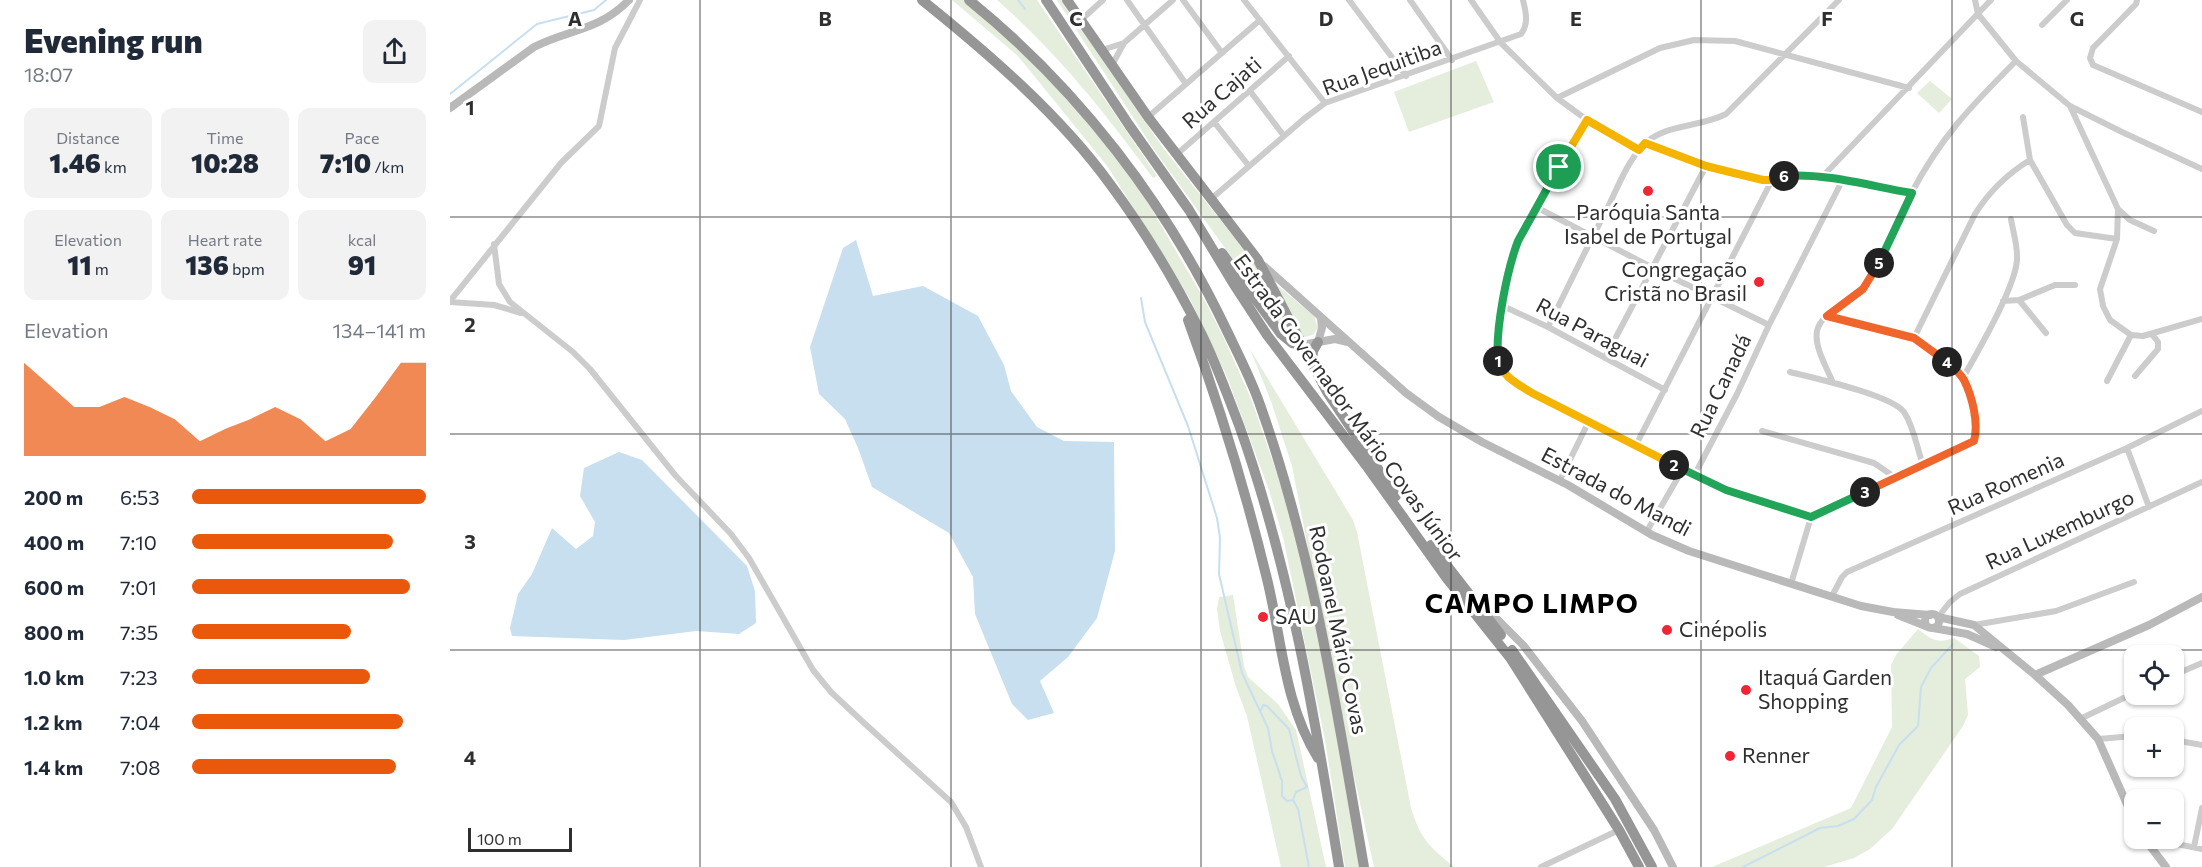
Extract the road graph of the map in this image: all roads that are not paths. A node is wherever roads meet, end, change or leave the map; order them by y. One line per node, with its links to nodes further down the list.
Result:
1 (629, 0): 42 (main road)
2 (640, 0): 68 (street)
3 (922, 0): 71 (highway, Rodoanel Mário Covas)
4 (969, 0): 142 (highway, Rodoanel Mário Covas)
5 (1046, 0): 63 (highway, Estrada Governador Mário Covas Júnior)
6 (1067, 0): 22 (highway, Estrada Governador Mário Covas Júnior)
7 (1103, 0): 22 (street)
8 (1127, 0): 24 (street)
9 (1173, 0): 24 (street)
10 (1183, 0): 29 (street)
11 (1244, 0): 23 (street)
12 (1349, 0): 35 (street)
13 (1410, 0): 32 (street)
14 (1471, 0): 27 (street)
15 (1523, 0): 27 (street, Rua Jequitiba)
16 (1839, 0): 30 (street)
17 (1975, 0): 21 (street)
18 (1991, 0): 21 (street)
19 (2067, 0): 25 (street)
20 (2137, 0): 43 (street)
21 (1978, 14): 33 (street); 37 (street)
22 (1081, 20): 28 (highway, Estrada Governador Mário Covas Júnior)
23 (1260, 20): 29 (street); 31 (street)
24 (1144, 25): 26 (street); 36 (street)
25 (2042, 25)
26 (1124, 43): 28 (street); 34 (street)
27 (1501, 43): 32 (street, Rua Jequitiba); 39 (street)
28 (1102, 50): 34 (highway, Estrada Governador Mário Covas Júnior)
29 (1221, 53): 36 (street)
30 (1787, 54): 37 (street); 39 (street); 49 (street)
31 (1289, 56): 38 (street, Rua Cajati); 40 (street)
32 (1452, 60): 35 (street, Rua Jequitiba)
33 (2016, 61): 41 (street); 59 (street)
34 (1112, 65): 44 (highway, Estrada Governador Mário Covas Júnior)
35 (1406, 76): 40 (street, Rua Jequitiba)
36 (1186, 84): 44 (street)
37 (1908, 88): 56 (street)
38 (1250, 91): 47 (street, Rua Cajati); 48 (street)
39 (1557, 98): 46 (street)
40 (1325, 103): 48 (street, Rua Jequitiba)
41 (2070, 106): 55 (street); 62 (street)
42 (450, 108)
43 (2202, 112)
44 (1148, 117): 51 (highway, Estrada Governador Mário Covas Júnior)
45 (2024, 117): 52 (street)
46 (1587, 120): 50 (street); 61 (street)
47 (1214, 122): 51 (street, Rua Cajati); 53 (street)
48 (1284, 136): 53 (street, Rua Jequitiba)
49 (1645, 143): 50 (street); 54 (street)
50 (1639, 150): 66 (street)
51 (1176, 155): 60 (highway, Estrada Governador Mário Covas Júnior)
52 (2030, 160): 67 (street); 87 (street)
53 (1249, 166): 60 (street, Rua Jequitiba)
54 (1706, 166): 57 (street); 70 (street)
55 (2202, 169)
56 (1824, 176): 57 (street); 58 (street)
57 (1772, 180): 73 (street)
58 (1842, 181): 59 (street); 82 (street, Rua Canadá)
59 (1912, 193): 79 (street)
60 (1211, 199): 69 (highway, Estrada Governador Mário Covas Júnior)
61 (1538, 208): 66 (street); 77 (street)
62 (2118, 209): 65 (street); 67 (street)
63 (1189, 210): 90 (highway); 135 (highway, Estrada Governador Mário Covas Júnior)
64 (2011, 219): 75 (street)
65 (2154, 231)
66 (1592, 237): 70 (street); 83 (street)
67 (2117, 239): 86 (street)
68 (494, 244): 76 (street); 78 (street)
69 (1258, 260): 80 (main road, Estrada do Mandi); 90 (highway, Estrada Governador Mário Covas Júnior)
70 (1653, 268): 73 (street); 91 (street)
71 (1173, 281): 132 (highway); 132 (highway, Rodoanel Mário Covas)
72 (2075, 285): 74 (street)
73 (1712, 298): 82 (street); 98 (street)
74 (2019, 300): 75 (street); 84 (street)
75 (2003, 301): 95 (street)
76 (450, 302): 78 (street)
77 (1503, 306): 83 (street, Rua Paraguai); 100 (street)
78 (524, 314): 140 (street)
79 (1827, 316): 87 (street); 97 (street)
80 (1321, 318): 88 (main road); 89 (main road, Estrada do Mandi)
81 (2202, 319): 85 (street)
82 (1769, 325): 106 (street, Rua Canadá)
83 (1548, 327): 91 (street, Rua Paraguai)
84 (2046, 333)
85 (2152, 334): 86 (street); 94 (street)
86 (2131, 335): 96 (street)
87 (1914, 338): 95 (street)
88 (1318, 342): 89 (main road); 90 (main road); 92 (highway)
89 (1352, 344): 108 (main road, Estrada do Mandi)
90 (1302, 345): 92 (highway, Estrada Governador Mário Covas Júnior)
91 (1605, 358): 98 (street, Rua Paraguai)
92 (1312, 365): 113 (highway, Estrada Governador Mário Covas Júnior)
93 (1791, 372): 97 (street)
94 (2135, 376)
95 (1963, 378): 104 (street)
96 (2107, 381)
97 (1833, 383): 104 (street)
98 (1665, 390): 102 (street)
99 (2202, 411): 103 (street, Rua Romenia)
100 (1589, 421): 102 (street); 108 (street)
101 (1762, 431): 107 (street)
102 (1636, 445): 105 (street)
103 (2127, 448): 110 (street); 116 (street, Rua Romenia)
104 (1923, 465): 107 (street)
105 (1686, 471): 106 (street); 112 (street)
106 (1694, 476): 111 (street)
107 (1896, 478): 111 (street)
108 (1560, 480): 112 (main road, Estrada do Mandi)
109 (2202, 482): 110 (street, Rua Luxemburgo)
110 (2149, 507): 119 (street, Rua Luxemburgo)
111 (1811, 517): 115 (street)
112 (1647, 531): 115 (main road, Estrada do Mandi)
113 (1453, 574): 145 (highway, Estrada Governador Mário Covas Júnior); 146 (main road)
114 (2134, 582): 120 (street)
115 (1791, 584): 116 (main road, Estrada do Mandi)
116 (1832, 596): 118 (main road, Estrada do Mandi)
117 (2202, 597): 125 (main road)
118 (1893, 612): 119 (main road, Estrada do Mandi); 121 (main road, Estrada do Mandi)
119 (1934, 616): 120 (main road, Estrada do Mandi); 121 (main road)
120 (1974, 626): 122 (main road, Estrada do Mandi)
121 (1931, 627): 122 (main road, Estrada do Mandi)
122 (2012, 656): 125 (main road, Estrada do Mandi)
123 (2202, 663): 124 (street)
124 (2184, 671)
125 (2035, 675): 127 (main road, Estrada do Mandi)
126 (2124, 698): 127 (street)
127 (2080, 719): 129 (main road, Estrada do Mandi)
128 (2124, 737): 129 (street)
129 (2098, 739): 133 (main road, Estrada do Mandi)
130 (2184, 742): 131 (street)
131 (2202, 745)
132 (1323, 766): 141 (highway, Rodoanel Mário Covas)
133 (2124, 798)
134 (2202, 808): 137 (street)
135 (1619, 830): 143 (street); 144 (highway, Estrada Governador Mário Covas Júnior)
136 (2184, 845): 137 (street)
137 (2194, 847): 139 (street)
138 (2154, 849): 147 (main road)
139 (2202, 849)
140 (981, 867)
141 (1339, 867)
142 (1364, 867)
143 (1541, 867)
144 (1639, 867)
145 (1652, 867)
146 (1673, 867)
147 (2166, 867)

